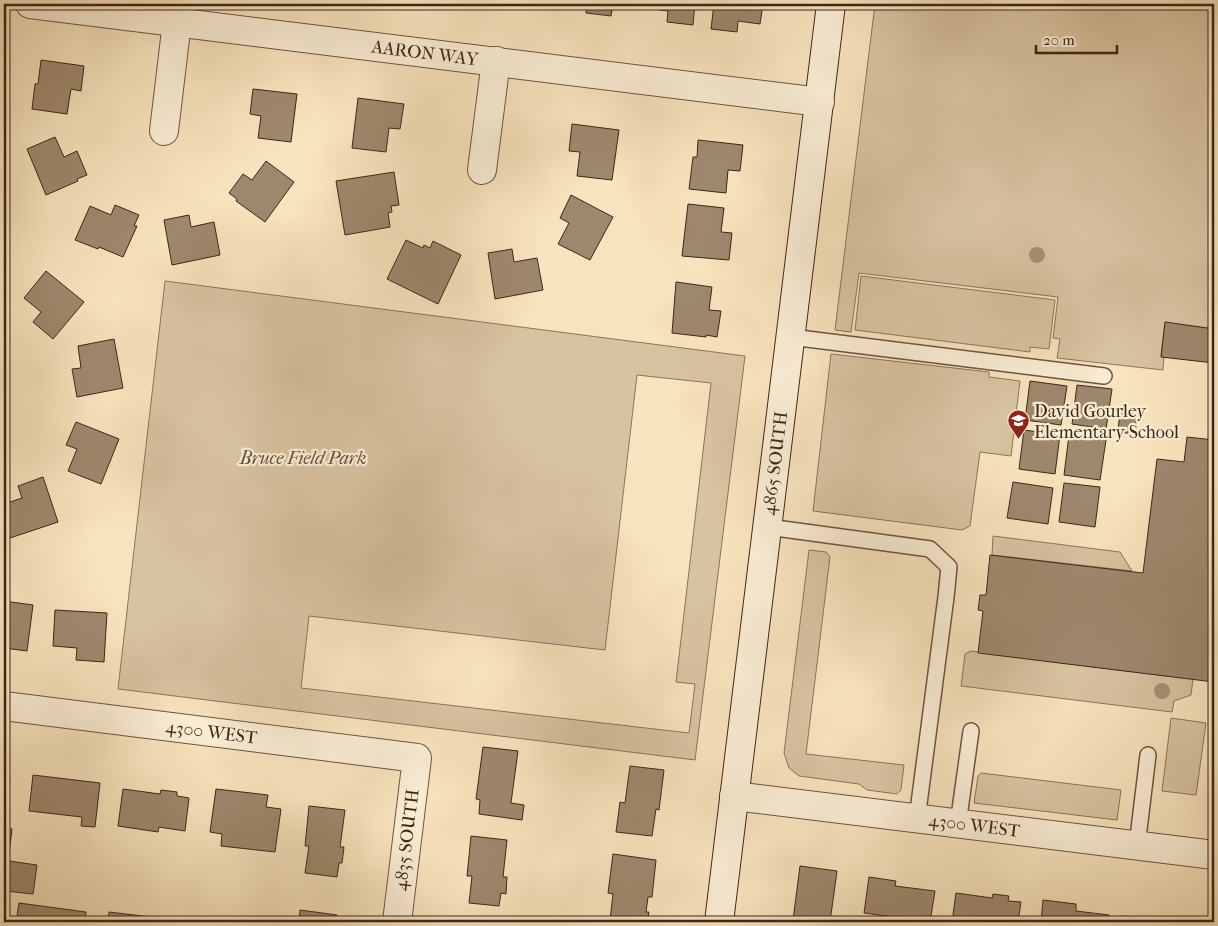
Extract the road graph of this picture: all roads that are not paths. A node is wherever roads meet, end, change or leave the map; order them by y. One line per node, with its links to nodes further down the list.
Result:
1 (30, 4): 3 (street, AARON WAY)
2 (832, 4): 5 (street, 4865 SOUTH)
3 (176, 22): 4 (street, AARON WAY); 6 (street)
4 (496, 61): 5 (street, AARON WAY); 7 (street)
5 (820, 102): 8 (street, 4865 SOUTH)
6 (164, 131)
7 (482, 170)
8 (791, 337): 9 (lane); 10 (street, 4865 SOUTH)
9 (1104, 376)
10 (768, 527): 15 (street, 4865 SOUTH); 16 (lane)
11 (4, 706): 14 (street, 4300 WEST)
12 (971, 731): 17 (lane)
13 (1148, 755): 18 (lane)
14 (417, 758): 20 (street, 4835 SOUTH)
15 (734, 796): 16 (street, 4300 WEST); 21 (street, 4865 SOUTH)
16 (917, 819): 17 (street, 4300 WEST)
17 (958, 824): 18 (street, 4300 WEST)
18 (1137, 846): 19 (street, 4300 WEST)
19 (1214, 855)
20 (397, 922)
21 (719, 922)

